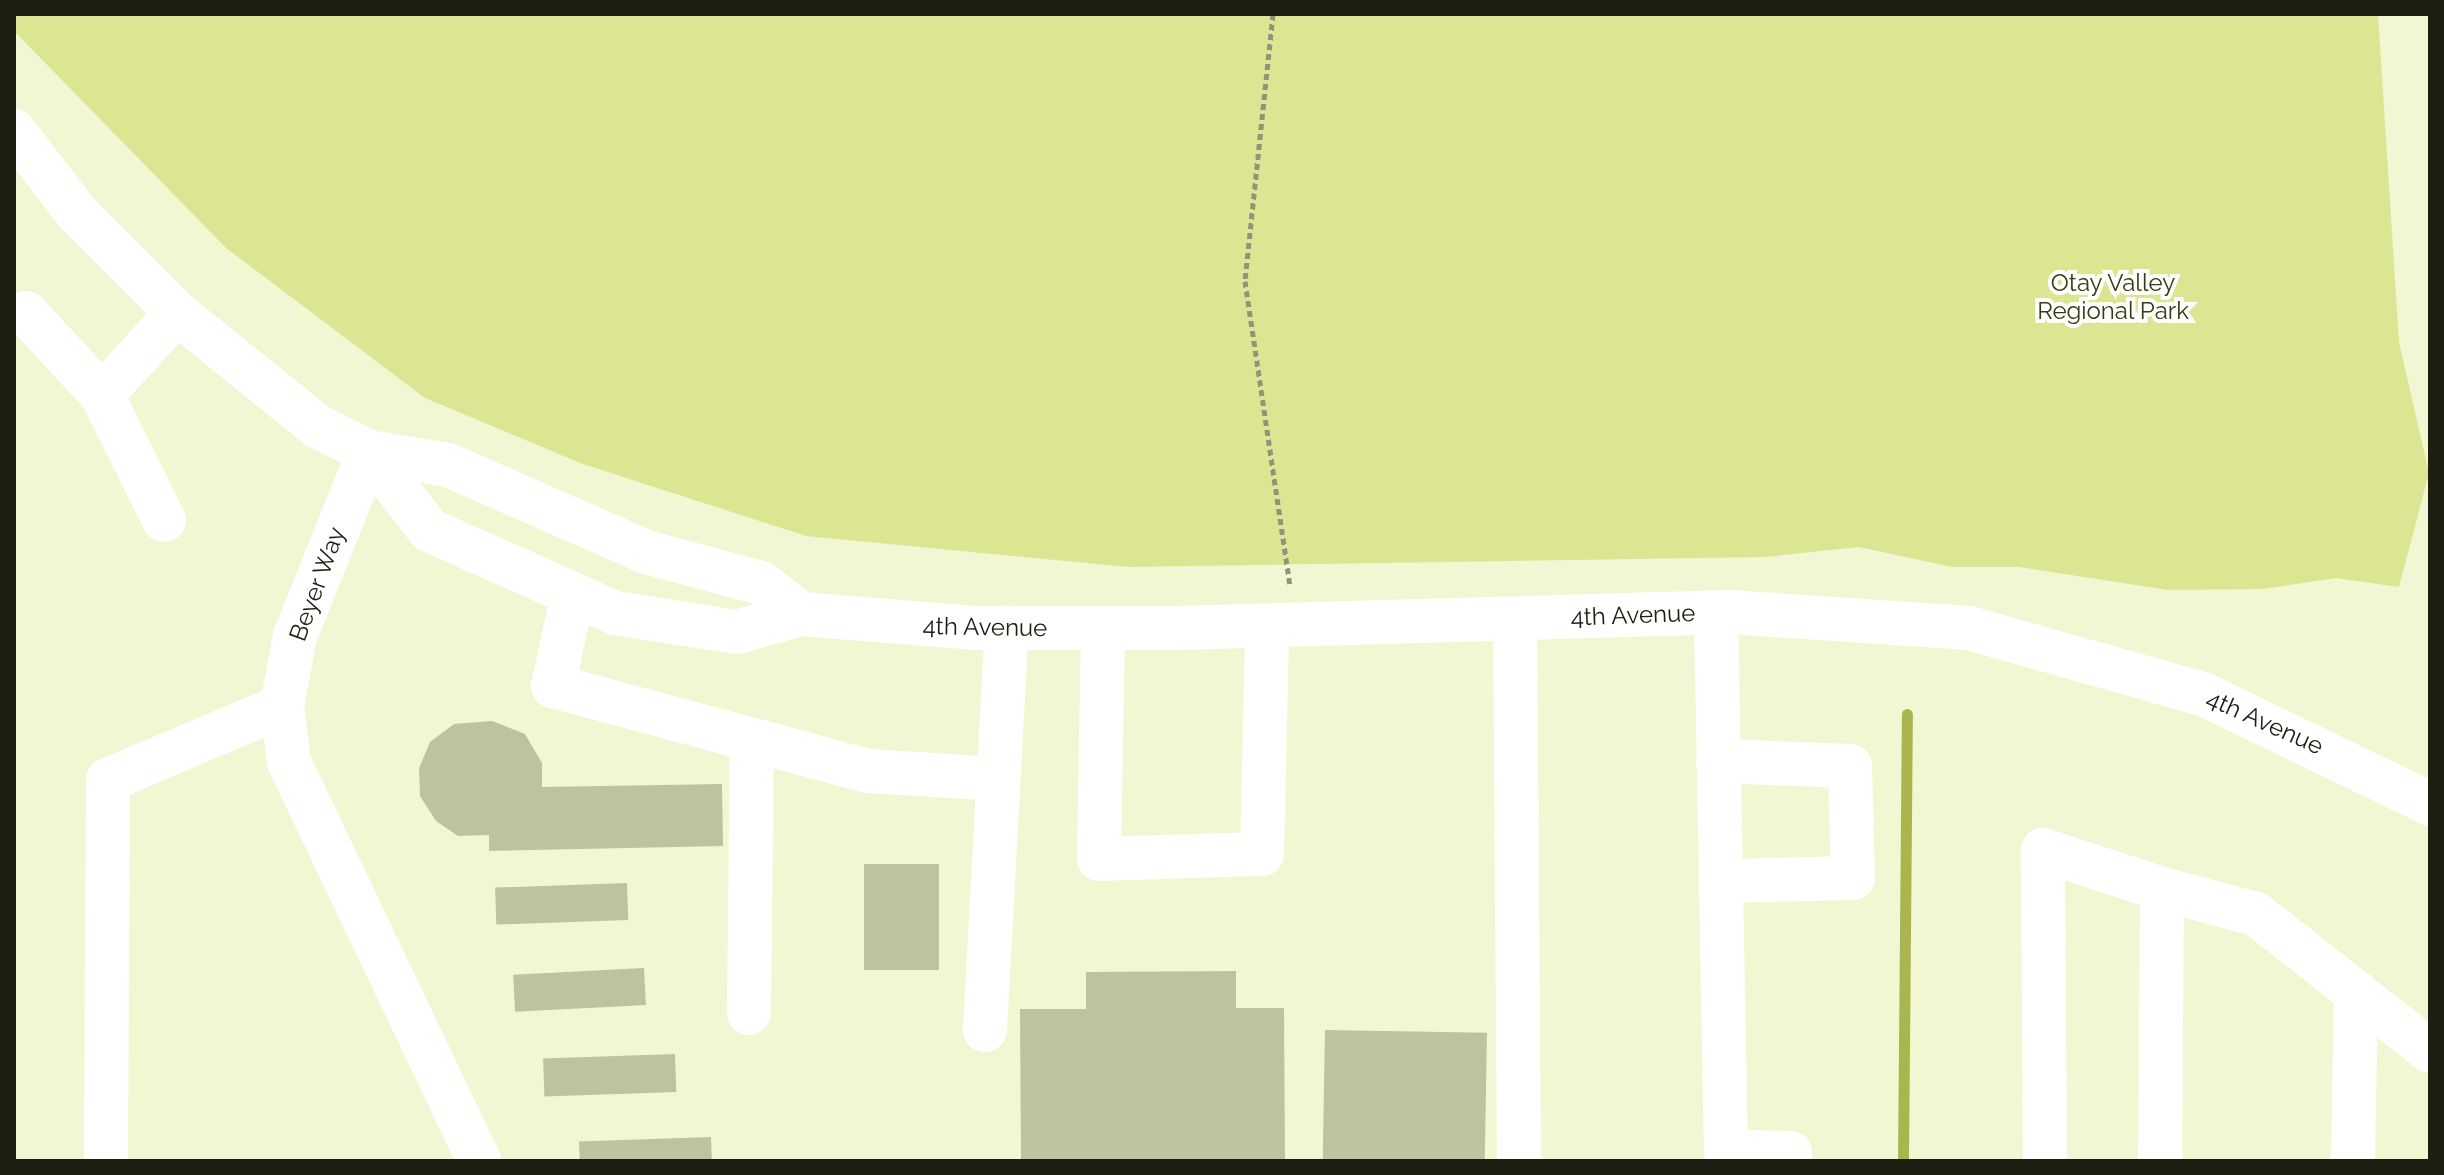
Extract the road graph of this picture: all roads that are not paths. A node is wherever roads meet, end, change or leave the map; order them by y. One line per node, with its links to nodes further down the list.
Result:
1 (14, 131): 3 (main road)
2 (26, 313): 4 (main road)
3 (177, 313): 4 (main road); 5 (main road)
4 (102, 395): 6 (main road)
5 (369, 452): 7 (main road, 4th Avenue); 9 (main road); 14 (main road, Beyer Way)
6 (164, 520)
7 (573, 594): 9 (main road, 4th Avenue); 15 (main road)
8 (1716, 613): 10 (main road, 4th Avenue); 16 (main road); 18 (main road, 4th Avenue)
9 (801, 614): 12 (main road, 4th Avenue)
10 (1515, 619): 11 (main road, 4th Avenue); 27 (main road)
11 (1282, 624): 13 (main road, 4th Avenue); 13 (main road)
12 (1007, 628): 13 (main road, 4th Avenue); 17 (main road)
13 (1103, 628)
14 (282, 706): 25 (main road); 26 (main road, Beyer Way)
15 (752, 740): 17 (main road); 22 (main road)
16 (1718, 761): 19 (main road); 19 (main road)
17 (998, 779): 23 (main road)
18 (2430, 804)
19 (1721, 881): 28 (main road)
20 (2162, 889): 21 (main road); 29 (main road); 30 (main road)
21 (2356, 992): 24 (main road); 31 (main road)
22 (749, 1013)
23 (985, 1030)
24 (2430, 1051)
25 (106, 1161)
26 (479, 1161)
27 (1519, 1161)
28 (1790, 1161)
29 (2045, 1161)
30 (2160, 1161)
31 (2353, 1161)

